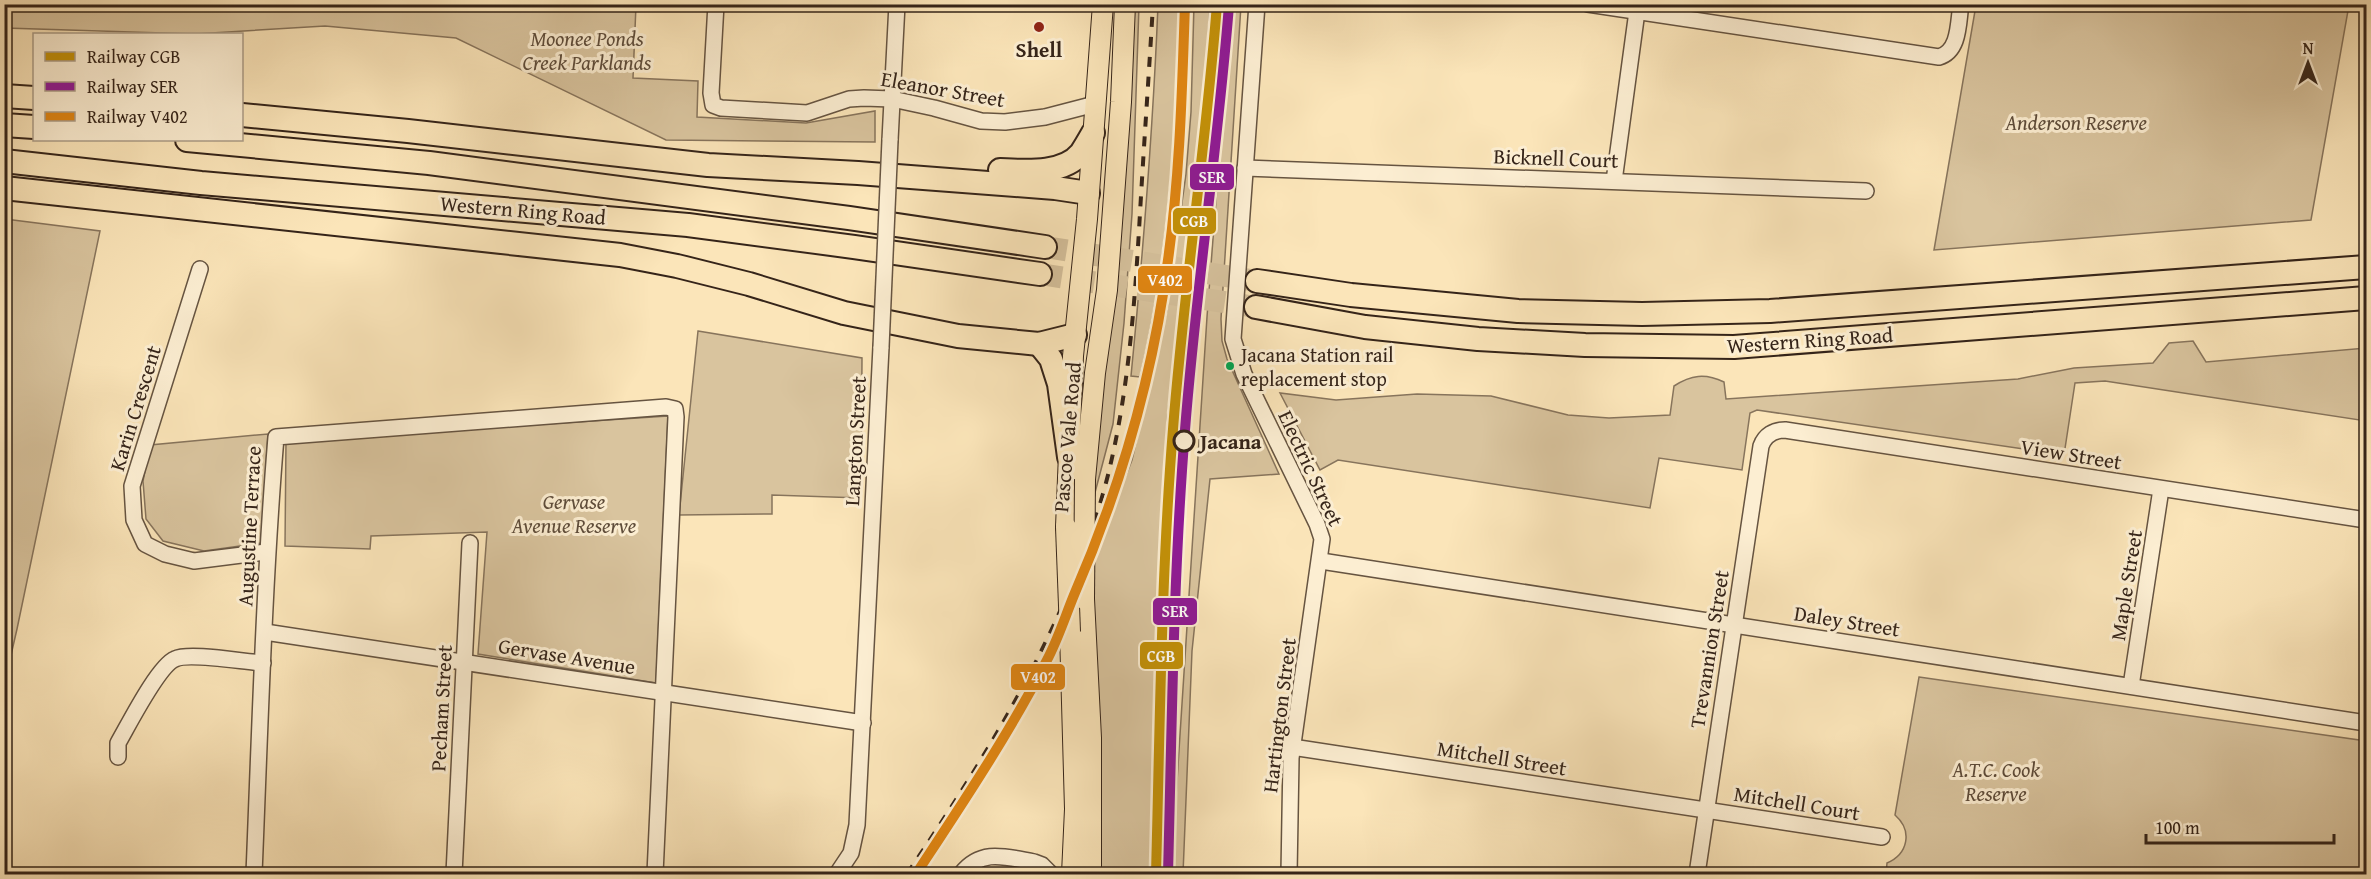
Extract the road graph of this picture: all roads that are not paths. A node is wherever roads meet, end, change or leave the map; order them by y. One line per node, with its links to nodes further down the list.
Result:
1 (716, 4): 11 (street, Eleanor Street)
2 (897, 4): 11 (street, Langton Street)
3 (1103, 4): 12 (main road, Pascoe Vale Road)
4 (1125, 4): 25 (main road, Pascoe Vale Road)
5 (1257, 4): 19 (street, Electric Street)
6 (1588, 4): 8 (street)
7 (1961, 4): 8 (street)
8 (1638, 8): 21 (street)
9 (4, 96): 10 (highway)
10 (33, 98)
11 (892, 99): 12 (street, Eleanor Street); 49 (street, Langton Street, bridge)
12 (1095, 104): 16 (main road, Pascoe Vale Road)
13 (243, 116): 20 (highway)
14 (4, 125): 15 (highway)
15 (33, 127)
16 (1093, 133): 20 (highway); 24 (main road, Pascoe Vale Road)
17 (198, 141): 27 (highway, Western Ring Road)
18 (4, 160): 30 (highway, Western Ring Road)
19 (1245, 168): 21 (street, Bicknell Court); 42 (street, Electric Street)
20 (858, 173): 24 (highway)
21 (1614, 181): 23 (street, Bicknell Court)
22 (4, 188): 35 (highway)
23 (1866, 191)
24 (1088, 193): 25 (main road); 34 (main road, Pascoe Vale Road)
25 (1113, 213): 26 (main road, Pascoe Vale Road)
26 (1112, 236): 34 (main road); 62 (main road, Pascoe Vale Road, bridge)
27 (1044, 247)
28 (2367, 267): 31 (highway, Western Ring Road)
29 (200, 269): 41 (street, Karin Crescent)
30 (1040, 274)
31 (1257, 281)
32 (2367, 298): 33 (highway, Western Ring Road)
33 (1256, 308)
34 (1075, 335): 35 (highway); 37 (main road, Pascoe Vale Road)
35 (1039, 344): 37 (highway)
36 (1770, 434): 38 (street, View Street); 43 (street, Trevannion Street)
37 (1069, 457): 61 (main road, Pascoe Vale Road, bridge)
38 (2162, 489): 39 (street, View Street); 47 (street, Maple Street)
39 (2367, 520)
40 (470, 543): 45 (street, Pecham Street)
41 (266, 552): 44 (street, Augustine Terrace); 48 (street, Augustine Terrace)
42 (1321, 561): 43 (street, Daley Street); 51 (street, Hartington Street)
43 (1734, 625): 47 (street, Daley Street); 53 (street, Trevannion Street)
44 (265, 632): 45 (street, Gervase Avenue); 46 (street, Augustine Terrace)
45 (464, 661): 48 (street, Gervase Avenue); 56 (street, Pecham Street)
46 (263, 663): 52 (street); 55 (street, Augustine Terrace)
47 (2131, 686): 50 (street, Daley Street)
48 (664, 693): 49 (street, Gervase Avenue); 57 (street)
49 (863, 723): 58 (street, Langton Street)
50 (2367, 723)
51 (1292, 747): 53 (street, Mitchell Street); 63 (street, Hartington Street)
52 (118, 757)
53 (1706, 810): 54 (street, Mitchell Court); 64 (street, Trevannion Street)
54 (1882, 837)
55 (254, 874)
56 (454, 874)
57 (655, 874)
58 (837, 874)
59 (962, 874): 60 (street)
60 (1051, 874)
61 (1072, 874)
62 (1091, 874)
63 (1289, 874)
64 (1697, 874)

